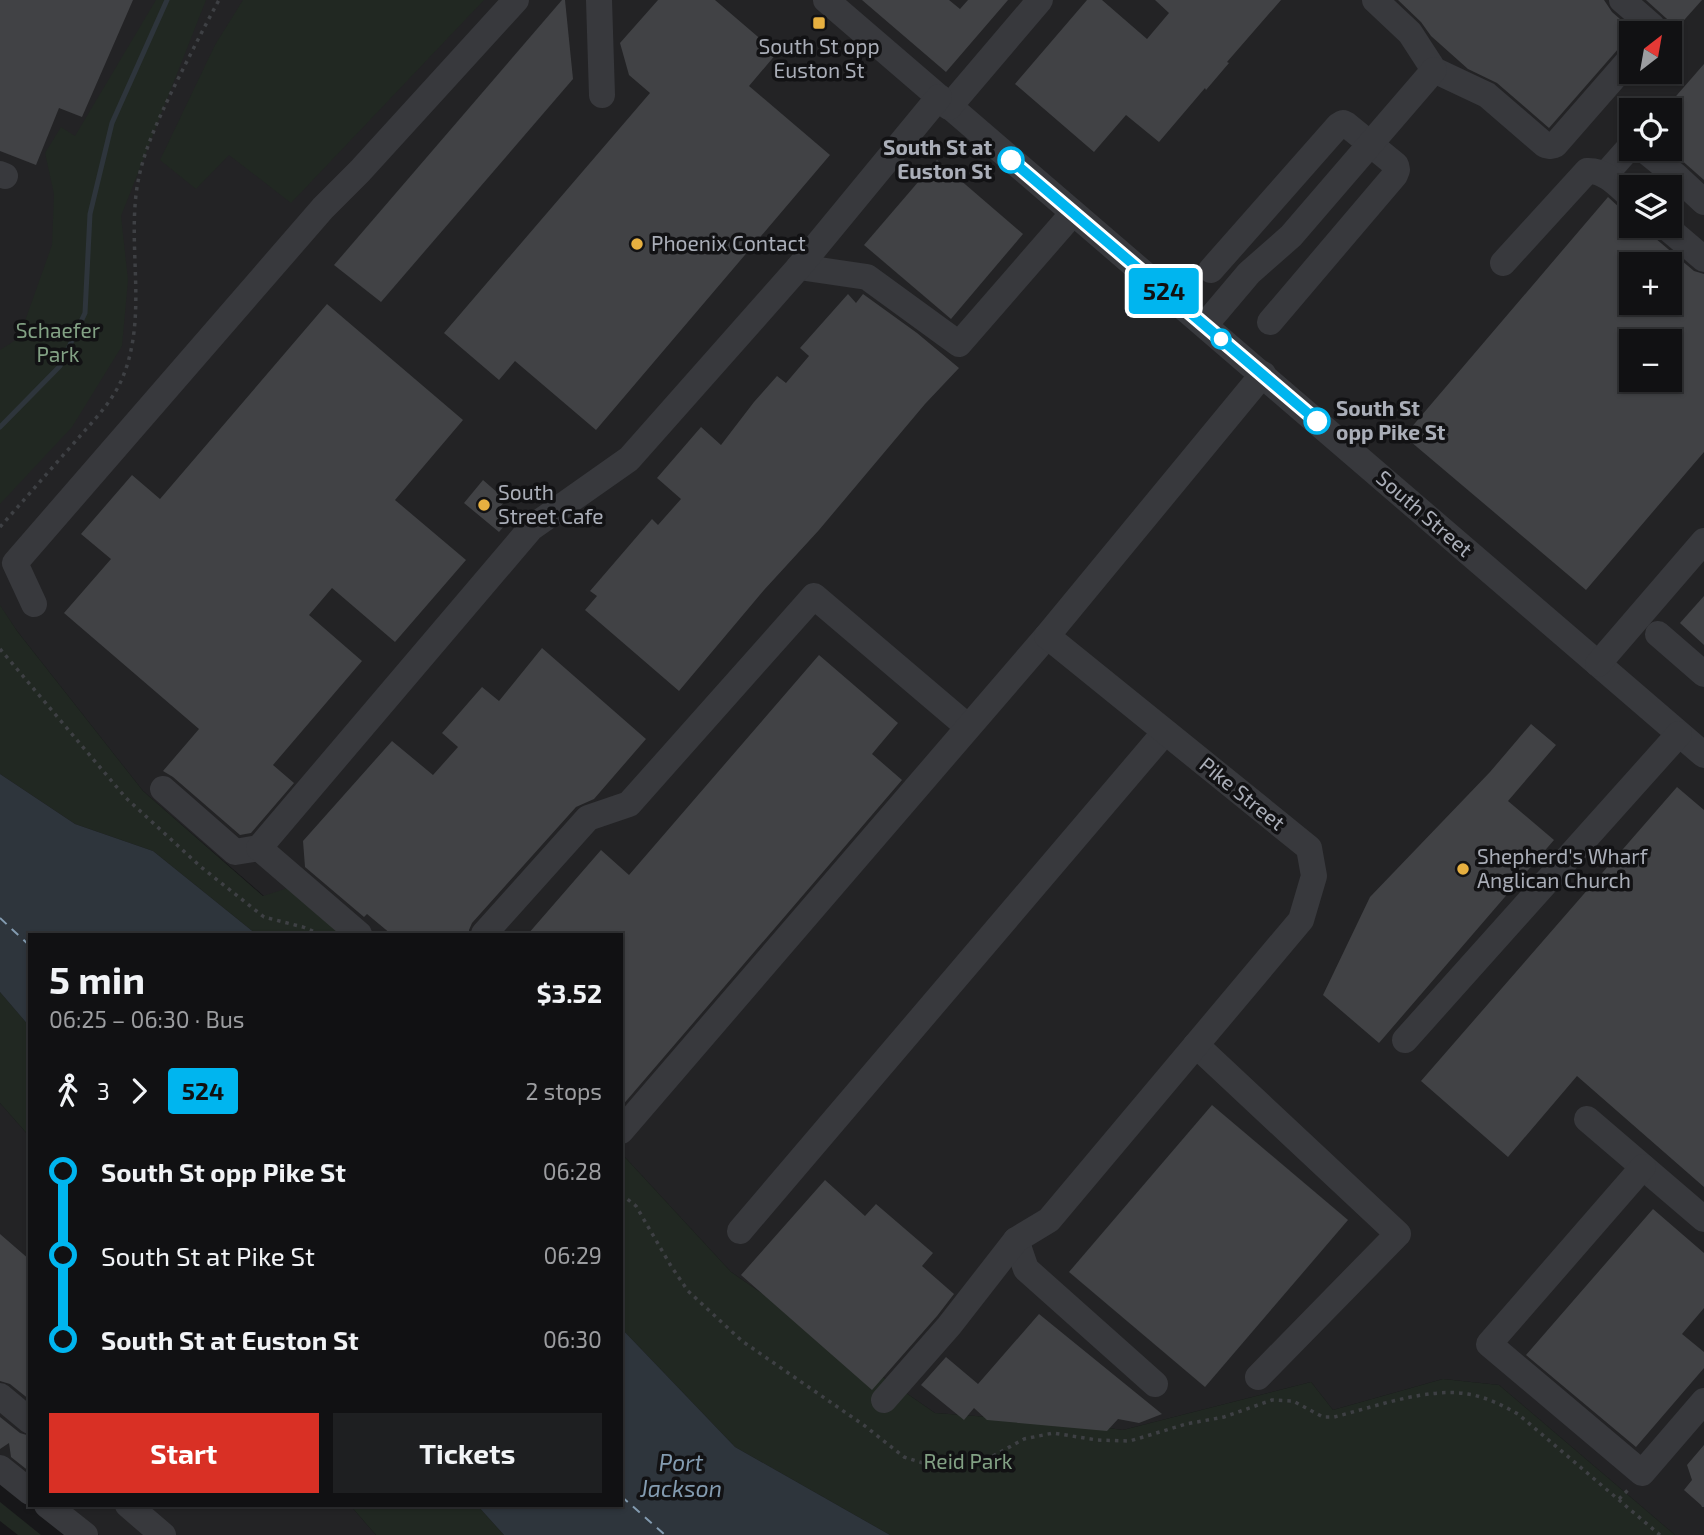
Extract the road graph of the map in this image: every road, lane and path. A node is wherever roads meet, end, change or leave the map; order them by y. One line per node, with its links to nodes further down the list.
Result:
1 (219, 0): 31 (path)
2 (516, 0): 33 (street)
3 (599, 0): 11 (street)
4 (826, 0): 12 (street, South Street)
5 (1040, 0): 12 (street)
6 (1375, 0): 9 (street)
7 (1622, 0): 8 (street)
8 (1646, 21)
9 (1434, 69): 10 (street); 13 (street)
10 (1619, 72)
11 (602, 95)
12 (944, 102): 19 (street, South Street); 25 (street)
13 (1370, 144): 20 (street); 22 (street); 27 (street)
14 (1619, 159): 16 (street)
15 (1658, 161): 18 (street)
16 (1605, 175): 17 (street); 24 (street)
17 (1619, 187)
18 (1704, 202)
19 (1073, 213): 25 (street); 29 (street, South Street)
20 (1245, 231): 22 (street); 26 (street)
21 (1679, 238): 23 (street)
22 (1270, 254): 27 (street); 29 (street)
23 (1704, 259)
24 (1503, 263)
25 (799, 267): 43 (street)
26 (1211, 270)
27 (1304, 283): 28 (street)
28 (1270, 322)
29 (1205, 326): 30 (street, South Street)
30 (1263, 374): 35 (street); 36 (street, South Street)
31 (0, 527)
32 (1704, 541): 36 (street)
33 (34, 604)
34 (1658, 634): 37 (street)
35 (1047, 636): 38 (street); 39 (street, Pike Street)
36 (1598, 664): 40 (street, South Street)
37 (1704, 674)
38 (968, 727): 45 (street); 49 (street)
39 (1166, 732): 47 (street, Pike Street); 53 (street)
40 (1679, 734): 41 (street, South Street); 46 (street)
41 (1704, 755)
42 (163, 789): 43 (street)
43 (259, 848): 44 (street)
44 (358, 933)
45 (485, 933)
46 (1405, 1040)
47 (1196, 1045): 54 (street, Pike Street); 55 (street)
48 (1587, 1119): 50 (street)
49 (623, 1129)
50 (1643, 1167): 52 (street); 59 (street)
51 (623, 1196): 67 (path)
52 (1704, 1219)
53 (740, 1231)
54 (1016, 1240): 56 (street); 58 (street)
55 (1258, 1377)
56 (1155, 1384)
57 (0, 1396): 60 (street)
58 (884, 1400)
59 (1704, 1401)
60 (28, 1419)
61 (0, 1468): 62 (street)
62 (28, 1490)
63 (50, 1507): 65 (street)
64 (130, 1507): 66 (street)
65 (85, 1535)
66 (163, 1535)
67 (1660, 1535)

